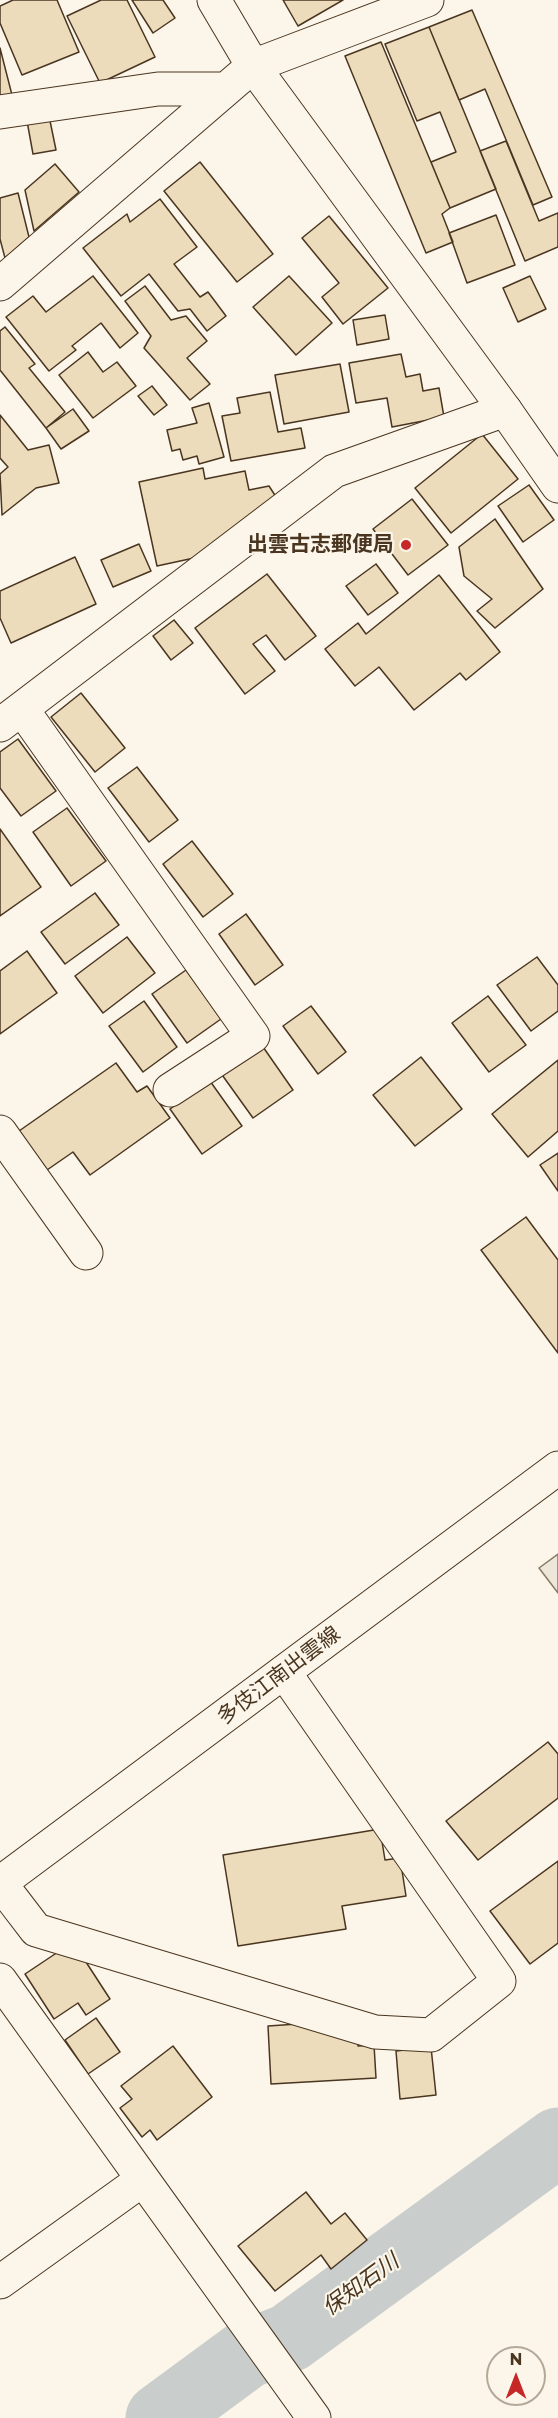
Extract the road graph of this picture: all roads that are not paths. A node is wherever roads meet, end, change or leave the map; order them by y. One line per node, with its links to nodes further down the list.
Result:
1 (214, 0): 3 (street)
2 (427, 0): 3 (street)
3 (253, 66): 4 (street); 7 (street)
4 (226, 89): 5 (street); 6 (street)
5 (0, 112)
6 (0, 284)
7 (505, 410): 8 (street); 9 (street)
8 (558, 486)
9 (11, 717): 10 (street)
10 (170, 1090)
11 (0, 1132): 12 (street)
12 (86, 1253)
13 (558, 1468): 14 (street, 多伎江南出雲線)
14 (284, 1672): 15 (street, 多伎江南出雲線); 15 (street)
15 (0, 1883)
16 (0, 1980): 17 (street)
17 (142, 2180): 18 (street); 19 (street)
18 (0, 2282)
19 (314, 2418)

